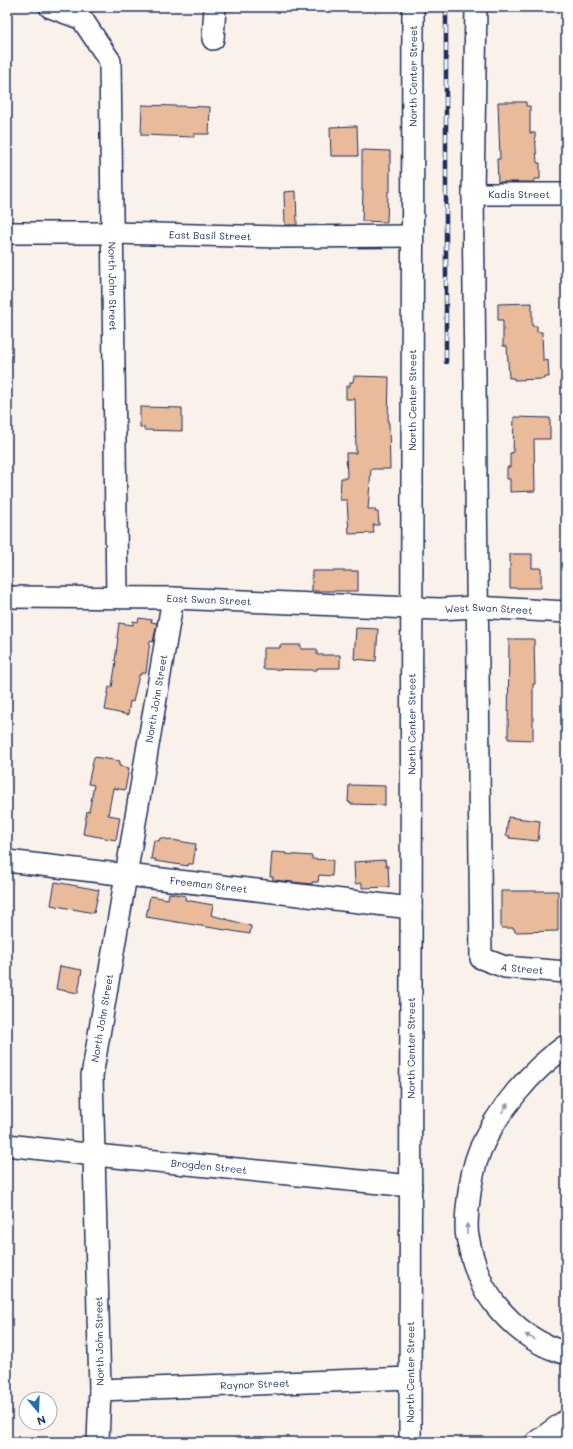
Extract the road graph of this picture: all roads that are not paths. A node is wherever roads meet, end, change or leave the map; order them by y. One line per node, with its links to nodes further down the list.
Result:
1 (215, 7): 5 (street)
2 (413, 7): 10 (street, North Center Street)
3 (476, 7): 6 (street)
4 (60, 9): 9 (street, North John Street)
5 (213, 39)
6 (473, 194): 7 (street, Kadis Street); 14 (street)
7 (566, 194)
8 (7, 233): 9 (street, East Basil Street)
9 (112, 233): 10 (street, East Basil Street); 12 (street, North John Street)
10 (412, 236): 15 (street, North Center Street)
11 (7, 597): 12 (street, East Swan Street)
12 (117, 597): 13 (street, East Swan Street)
13 (173, 598): 15 (street, East Swan Street); 18 (street, North John Street)
14 (476, 607): 15 (street, West Swan Street); 16 (street, West Swan Street); 20 (street, A Street)
15 (411, 608): 19 (street, North Center Street)
16 (566, 612)
17 (7, 861): 18 (street, Freeman Street)
18 (127, 875): 19 (street, Freeman Street); 23 (street, North John Street)
19 (411, 908): 24 (street, North Center Street)
20 (566, 972)
21 (566, 1046): 25 (highway, one-way to 21)
22 (7, 1145): 23 (street, Brogden Street)
23 (95, 1155): 24 (street, Brogden Street); 27 (street, North John Street)
24 (411, 1186): 26 (street, North Center Street)
25 (566, 1353)
26 (410, 1378): 27 (street, Raynor Street); 30 (street, North Center Street)
27 (100, 1390): 29 (street, North John Street)
28 (566, 1421): 31 (highway)
29 (98, 1442)
30 (410, 1442)
31 (537, 1442)

